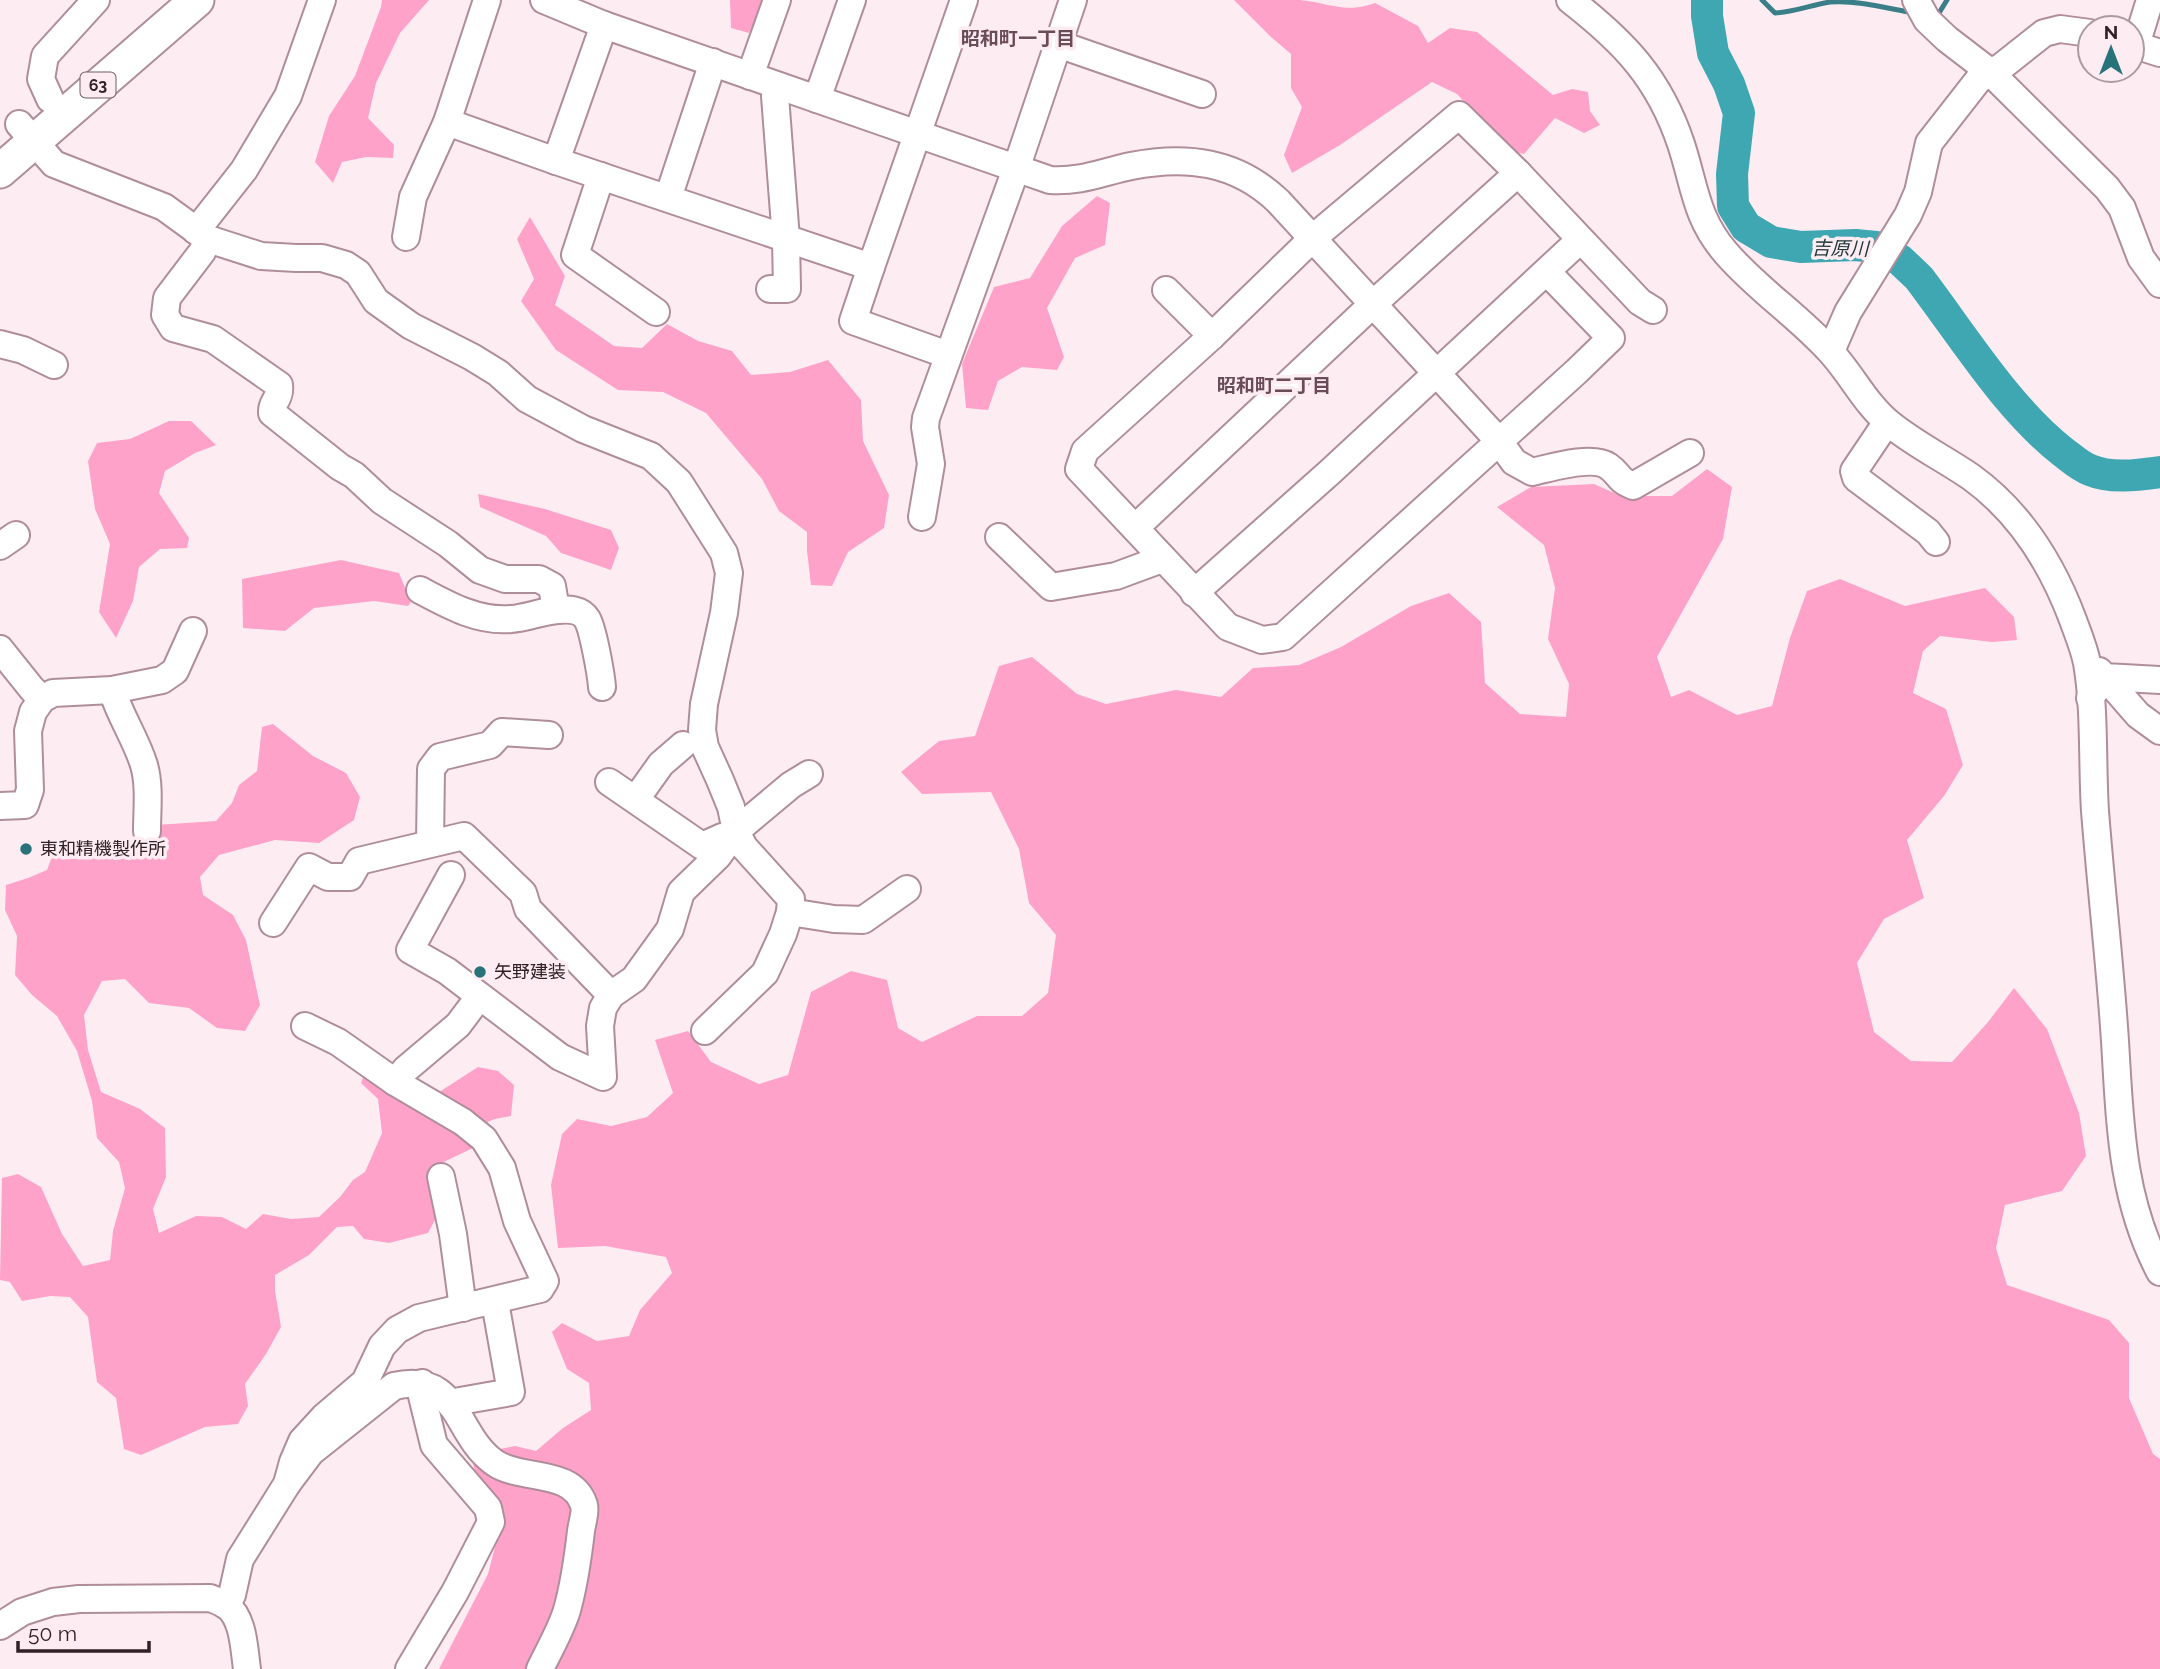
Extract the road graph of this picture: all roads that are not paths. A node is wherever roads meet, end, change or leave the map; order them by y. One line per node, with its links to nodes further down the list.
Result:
1 (96, 0): 23 (street)
2 (164, 0): 23 (main road, 63)
3 (197, 0): 27 (main road, 63)
4 (322, 0): 34 (street)
5 (487, 0): 25 (street)
6 (777, 0): 20 (street)
7 (852, 0): 24 (street)
8 (964, 0): 26 (street)
9 (1073, 0): 17 (street)
10 (1570, 0): 49 (street)
11 (2150, 0): 15 (street)
12 (551, 2): 14 (street)
13 (1921, 9): 19 (street)
14 (604, 25): 18 (street); 28 (street)
15 (2146, 27)
16 (2076, 31): 19 (street)
17 (1058, 44): 22 (street); 29 (street)
18 (713, 62): 20 (street); 33 (street)
19 (1990, 72): 41 (street); 49 (street)
20 (750, 76): 21 (street)
21 (778, 86): 24 (street); 37 (street)
22 (1202, 94)
23 (50, 99): 27 (main road, 63)
24 (817, 99): 26 (street)
25 (447, 122): 28 (street); 35 (street)
26 (916, 134): 29 (street); 39 (street)
27 (18, 136): 30 (main road, 63); 34 (street)
28 (556, 161): 32 (street)
29 (1016, 169): 36 (street); 50 (street)
30 (0, 171)
31 (1518, 173): 36 (street); 38 (street); 44 (street)
32 (601, 176): 33 (street); 46 (street)
33 (668, 198): 37 (street)
34 (202, 235): 63 (street); 79 (street)
35 (406, 237)
36 (1313, 238): 44 (street); 47 (street)
37 (786, 239): 39 (street); 42 (street)
38 (1580, 240): 40 (street); 45 (street)
39 (871, 267): 50 (street)
40 (1546, 272): 52 (street); 54 (street)
41 (2160, 284)
42 (770, 289)
43 (1166, 289): 47 (street)
44 (1373, 304): 52 (street); 57 (street)
45 (1653, 310)
46 (656, 312)
47 (1212, 336): 57 (street)
48 (0, 344): 51 (street)
49 (1831, 351): 53 (street)
50 (948, 355): 56 (street)
51 (54, 365)
52 (1436, 372): 54 (street); 62 (street)
53 (1887, 422): 59 (street); 66 (street)
54 (1499, 441): 55 (street); 62 (street)
55 (1690, 453)
56 (922, 517)
57 (1135, 528): 60 (street)
58 (999, 537): 60 (street)
59 (1936, 542)
60 (1162, 559): 62 (street)
61 (420, 590): 63 (street)
62 (1194, 593)
63 (556, 610): 68 (street)
64 (192, 631): 69 (street)
65 (0, 649): 70 (street)
66 (2094, 679): 67 (street); 71 (street); 91 (street)
67 (2160, 680)
68 (602, 687)
69 (112, 690): 70 (street); 78 (street)
70 (43, 699): 77 (street)
71 (2160, 731)
72 (549, 735): 80 (street)
73 (683, 745): 76 (street)
74 (809, 774): 79 (street)
75 (609, 782): 76 (street)
76 (636, 799): 79 (street)
77 (0, 806)
78 (146, 831)
79 (734, 834): 83 (street); 85 (street)
80 (430, 844): 84 (street); 85 (street)
81 (451, 875): 86 (street)
82 (907, 888): 83 (street)
83 (790, 912): 88 (street)
84 (273, 923)
85 (611, 995): 86 (street)
86 (478, 997): 89 (street)
87 (305, 1026): 89 (street)
88 (705, 1031)
89 (395, 1082): 92 (street)
90 (441, 1177): 93 (street)
91 (2160, 1272)
92 (495, 1302): 93 (street); 95 (street)
93 (463, 1308): 96 (street)
94 (422, 1383): 95 (street); 96 (street); 100 (street)
95 (451, 1405): 101 (street)
96 (288, 1484): 97 (street)
97 (225, 1605): 98 (street); 99 (street)
98 (0, 1626)
99 (247, 1669)
100 (409, 1669)
101 (540, 1669)

